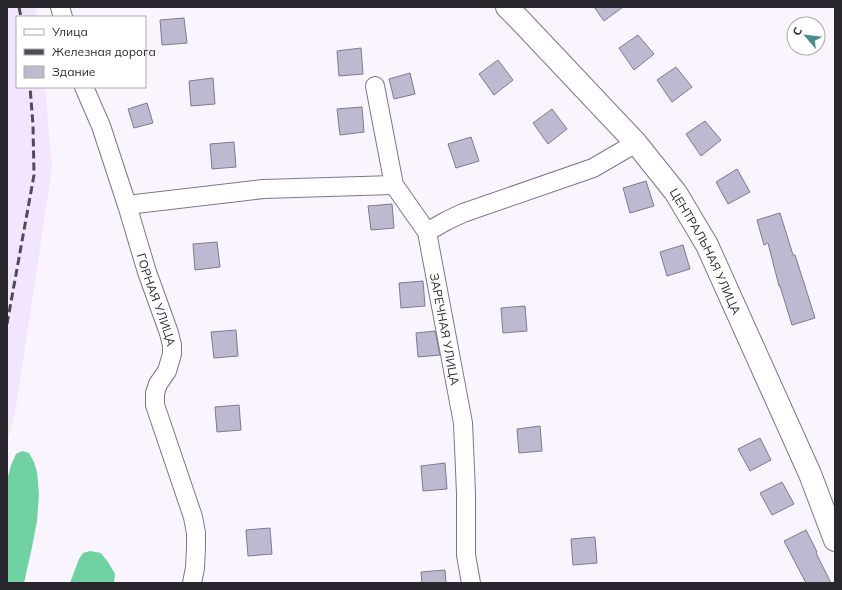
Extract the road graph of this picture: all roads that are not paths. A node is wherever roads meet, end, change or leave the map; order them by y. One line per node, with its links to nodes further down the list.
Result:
1 (506, 7): 4 (street, ЦЕНТРАЛЬНАЯ УЛИЦА)
2 (375, 86): 5 (street, ЗАРЕЧНАЯ УЛИЦА)
3 (84, 88): 6 (street, ГОРНАЯ УЛИЦА)
4 (636, 143): 7 (street); 8 (street, ЦЕНТРАЛЬНАЯ УЛИЦА)
5 (394, 185): 6 (street); 7 (street, ЗАРЕЧНАЯ УЛИЦА)
6 (127, 205): 9 (street, ГОРНАЯ УЛИЦА)
7 (427, 232): 10 (street, ЗАРЕЧНАЯ УЛИЦА)
8 (835, 540)
9 (192, 583)
10 (471, 583)

